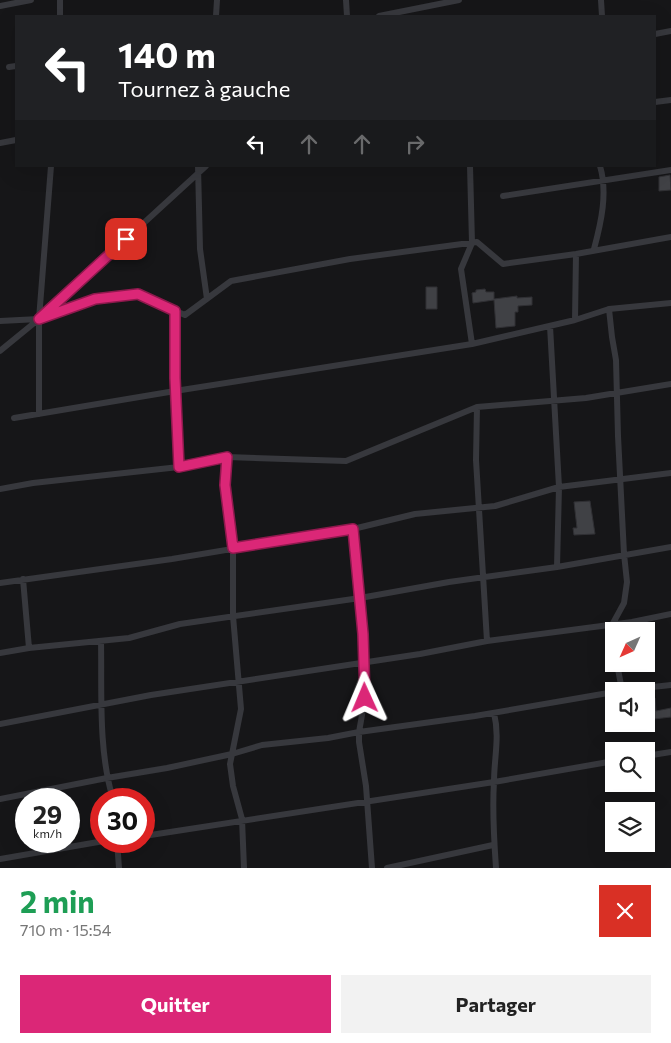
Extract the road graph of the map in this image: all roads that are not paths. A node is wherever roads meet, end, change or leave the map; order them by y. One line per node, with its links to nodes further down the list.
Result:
1 (31, 0): 7 (street)
2 (60, 0): 8 (street)
3 (217, 0): 9 (street)
4 (346, 0): 10 (street)
5 (459, 0): 11 (street)
6 (601, 0): 12 (street)
7 (0, 6)
8 (60, 15)
9 (216, 15)
10 (347, 15)
11 (384, 15)
12 (602, 15)
13 (671, 31): 14 (street)
14 (656, 34)
15 (15, 66): 16 (street)
16 (9, 67)
17 (671, 100): 18 (street)
18 (656, 102)
19 (15, 140): 20 (street)
20 (0, 143)
21 (52, 167): 36 (street)
22 (470, 167): 29 (street)
23 (600, 167): 26 (street)
24 (198, 169): 32 (street); 36 (street)
25 (671, 170): 26 (street)
26 (602, 182): 27 (street); 30 (street)
27 (504, 196)
28 (671, 237): 30 (street)
29 (472, 243): 31 (street); 32 (street); 40 (street)
30 (594, 249): 31 (street)
31 (576, 254): 37 (street)
32 (208, 299): 35 (street)
33 (671, 304): 34 (street)
34 (609, 309): 37 (street); 44 (street)
35 (175, 311): 36 (street); 43 (street)
36 (39, 319): 38 (street); 41 (street); 47 (street)
37 (575, 320): 39 (street)
38 (0, 321)
39 (550, 326): 40 (street); 45 (street)
40 (472, 344): 43 (street)
41 (0, 351)
42 (671, 384): 44 (street)
43 (175, 391): 47 (street); 50 (street)
44 (617, 394): 45 (street); 52 (street)
45 (554, 402): 46 (street); 53 (street)
46 (477, 407): 49 (street); 55 (street)
47 (39, 414): 48 (street)
48 (14, 418)
49 (227, 457): 50 (street); 58 (street)
50 (179, 467): 54 (street)
51 (671, 474): 52 (street)
52 (621, 480): 53 (street); 59 (street)
53 (559, 488): 55 (street); 60 (street)
54 (0, 489)
55 (479, 507): 56 (street); 61 (street)
56 (353, 529): 58 (street); 64 (street)
57 (671, 547): 59 (street)
58 (233, 548): 62 (street); 66 (street)
59 (624, 554): 60 (street); 67 (street)
60 (557, 567): 61 (street)
61 (483, 577): 64 (street); 71 (street)
62 (23, 580): 63 (street); 72 (street)
63 (0, 583)
64 (360, 598): 66 (street); 74 (street)
65 (671, 614): 68 (street)
66 (233, 616): 70 (street); 75 (street)
67 (614, 622)
68 (628, 622)
69 (605, 626): 71 (street)
70 (101, 641): 72 (street); 79 (street)
71 (486, 641): 74 (street)
72 (28, 648): 73 (street)
73 (0, 653)
74 (364, 663): 75 (street); 82 (street)
75 (238, 682): 79 (street); 84 (street)
76 (671, 685): 77 (street)
77 (655, 687)
78 (605, 693): 80 (street)
79 (102, 705): 81 (street); 87 (street)
80 (494, 713): 82 (street); 88 (street)
81 (0, 724)
82 (359, 732): 84 (street); 91 (street)
83 (671, 752): 85 (street)
84 (232, 754): 87 (street); 92 (street)
85 (655, 755)
86 (605, 763): 88 (street)
87 (107, 778): 89 (street); 90 (street)
88 (494, 782): 91 (street); 95 (street)
89 (110, 788)
90 (0, 799)
91 (367, 802): 92 (street); 100 (street)
92 (242, 820): 93 (street); 99 (street)
93 (155, 834)
94 (90, 843): 97 (street)
95 (493, 845): 101 (street); 102 (street)
96 (118, 853): 98 (street)
97 (0, 859)
98 (119, 868)
99 (244, 868)
100 (372, 868)
101 (387, 868)
102 (496, 868)

